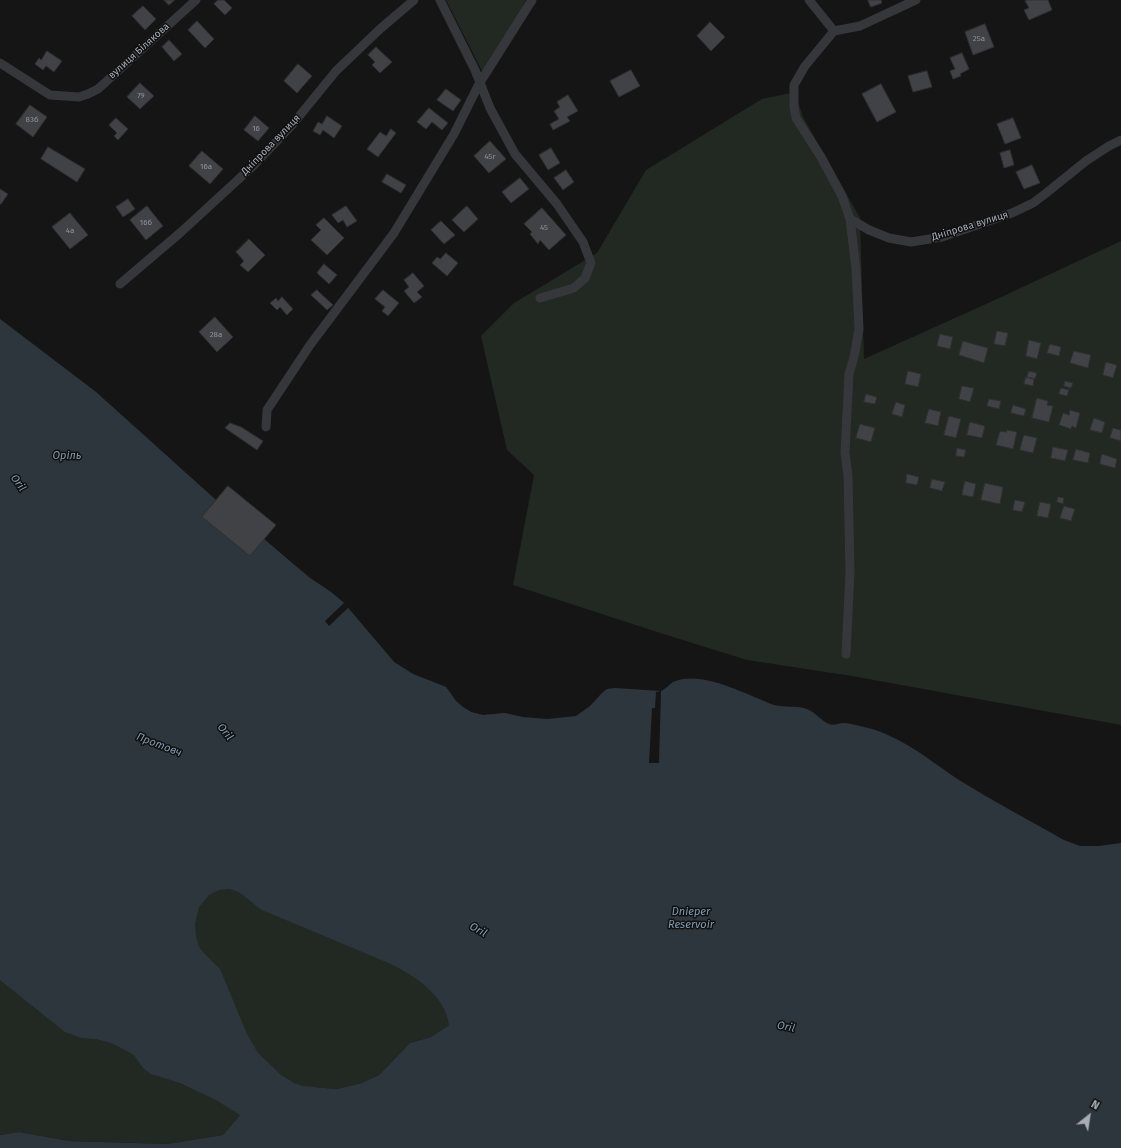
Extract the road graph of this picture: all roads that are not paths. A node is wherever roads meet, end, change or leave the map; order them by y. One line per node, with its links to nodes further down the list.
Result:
1 (196, 0): 8 (street, вулиця Білякова)
2 (414, 0): 12 (street, Дніпрова вулиця)
3 (440, 0): 9 (street)
4 (532, 0): 9 (street)
5 (809, 0): 7 (street)
6 (916, 0): 7 (street)
7 (834, 31): 11 (street)
8 (0, 62)
9 (480, 84): 13 (street); 14 (street)
10 (1121, 140): 11 (street, Дніпрова вулиця)
11 (850, 219): 15 (street)
12 (120, 284)
13 (540, 298)
14 (266, 426)
15 (846, 654)

